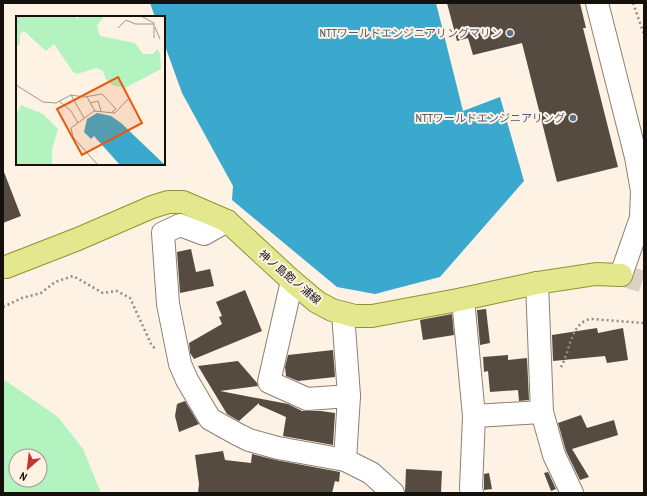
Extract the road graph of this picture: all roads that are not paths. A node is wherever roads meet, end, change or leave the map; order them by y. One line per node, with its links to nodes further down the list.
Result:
1 (597, 3): 4 (street)
2 (227, 221): 3 (main road, 神ノ島飽ノ浦線); 5 (main road, 神ノ島飽ノ浦線); 12 (street)
3 (6, 267)
4 (621, 275): 6 (main road, 神ノ島飽ノ浦線)
5 (292, 281): 8 (main road, 神ノ島飽ノ浦線); 9 (street)
6 (536, 283): 7 (main road, 神ノ島飽ノ浦線); 10 (street)
7 (463, 299): 8 (main road, 神ノ島飽ノ浦線); 11 (street)
8 (344, 313): 9 (street)
9 (349, 396): 12 (street)
10 (542, 412): 11 (street); 15 (street)
11 (474, 416): 14 (street)
12 (345, 460): 13 (street)
13 (393, 493)
14 (472, 493)
15 (572, 493)

